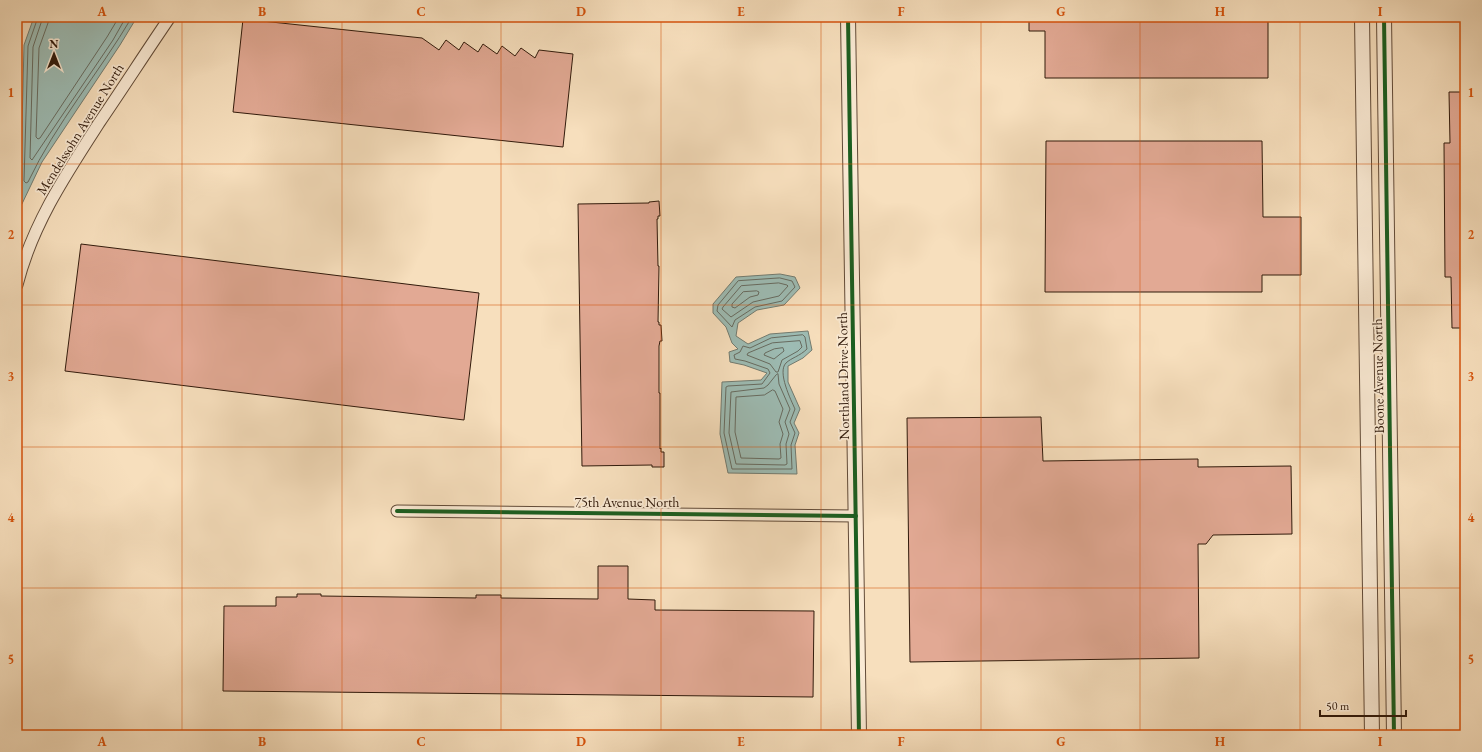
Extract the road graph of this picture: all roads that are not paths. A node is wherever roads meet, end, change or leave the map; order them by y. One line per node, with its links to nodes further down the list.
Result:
1 (170, 17): 5 (street, Mendelssohn Avenue North)
2 (848, 17): 7 (street, Northland Drive North)
3 (1362, 17): 9 (street, Boone Avenue North)
4 (1384, 17): 10 (street, Boone Avenue North)
5 (17, 284)
6 (397, 511): 7 (street, 75th Avenue North)
7 (856, 516): 8 (street, Northland Drive North)
8 (859, 735)
9 (1372, 735)
10 (1394, 735)

